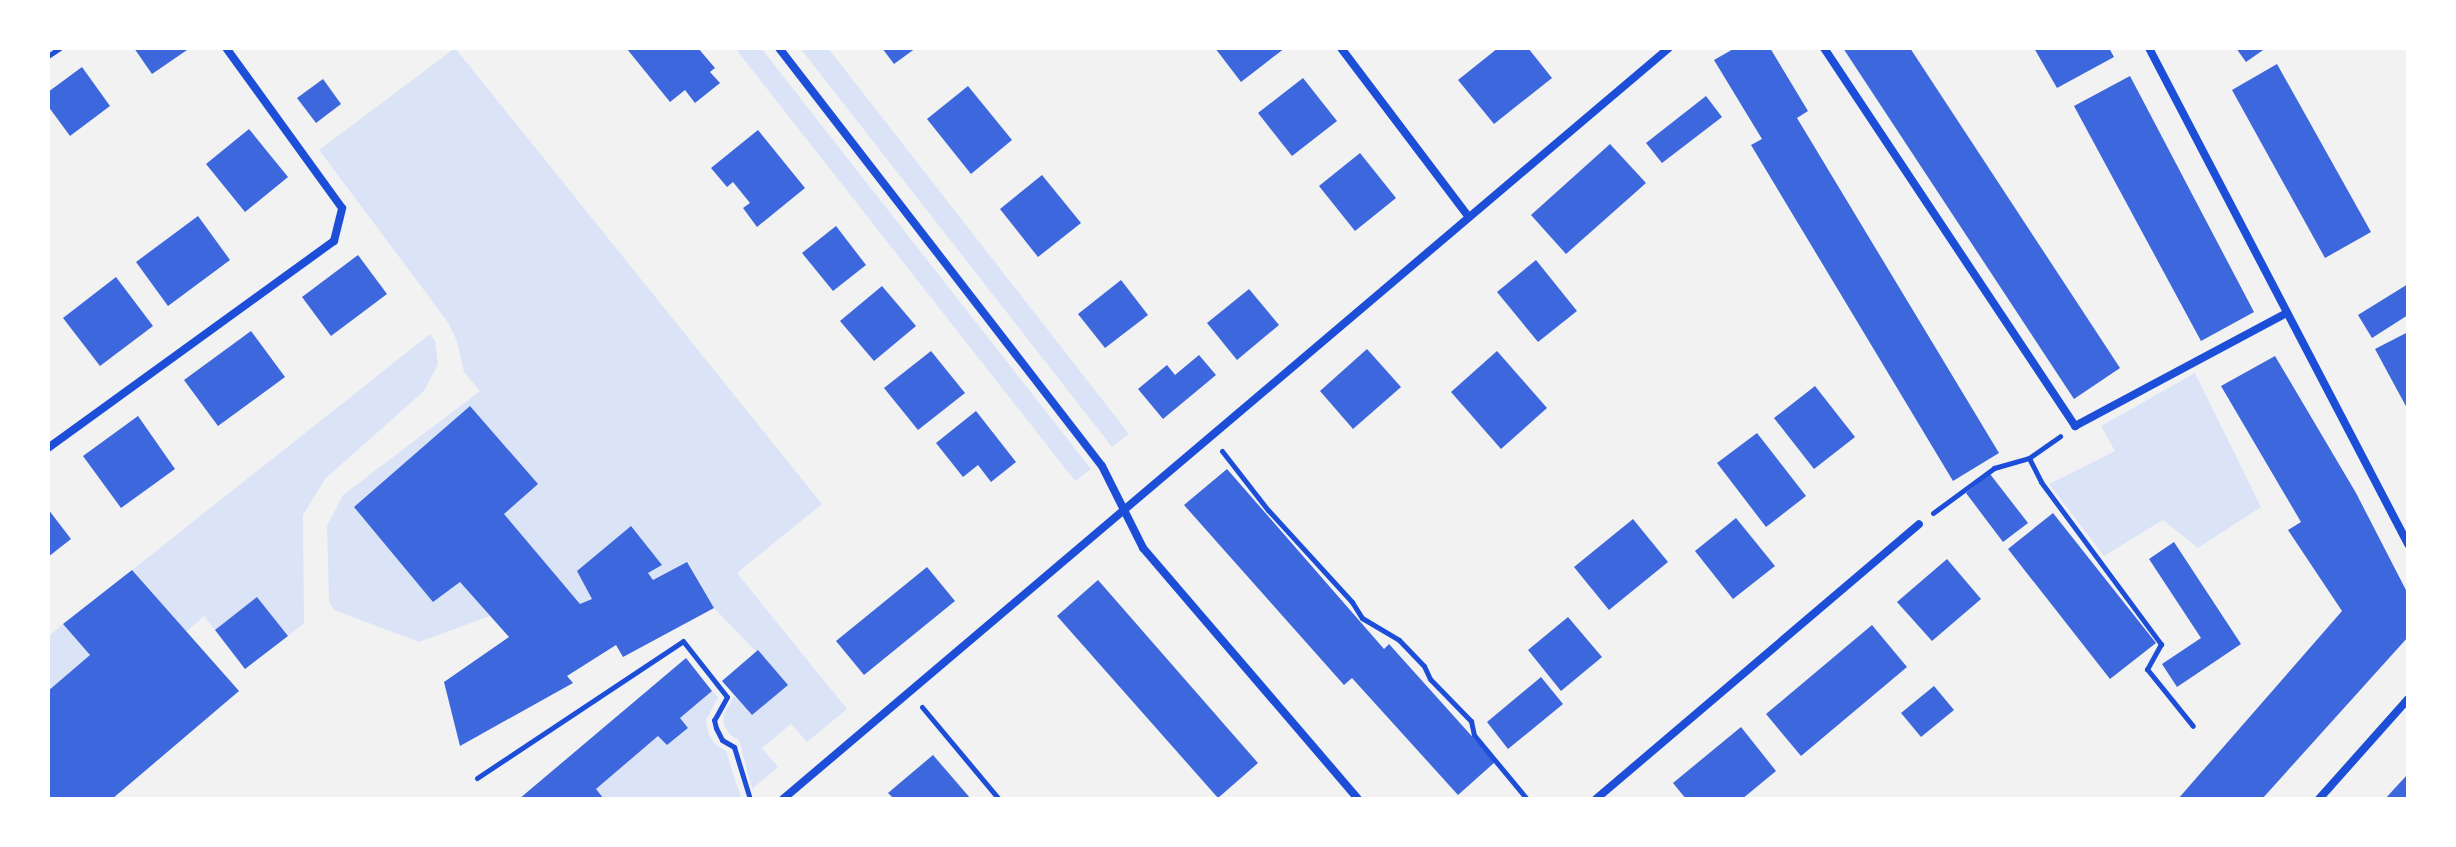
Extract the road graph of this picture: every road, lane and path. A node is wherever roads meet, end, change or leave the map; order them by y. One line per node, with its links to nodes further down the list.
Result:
1 (60, 48): 8 (path)
2 (226, 48): 13 (street)
3 (779, 48): 15 (street)
4 (1341, 48): 9 (street)
5 (1669, 48): 9 (street)
6 (1824, 48): 11 (street)
7 (2149, 48): 10 (street)
8 (48, 56)
9 (1469, 217): 12 (street)
10 (2287, 313): 11 (street); 17 (street)
11 (2075, 426): 14 (path)
12 (1209, 435): 15 (street); 26 (path)
13 (48, 448)
14 (2029, 458): 16 (path); 20 (path)
15 (1123, 507): 18 (street); 25 (street)
16 (1919, 524): 27 (street)
17 (2408, 544)
18 (908, 691): 23 (street); 24 (path)
19 (2408, 699): 28 (street)
20 (2193, 726)
21 (477, 778): 22 (path)
22 (750, 799)
23 (783, 799)
24 (999, 799)
25 (1358, 799)
26 (1527, 799)
27 (1596, 799)
28 (2319, 799)

